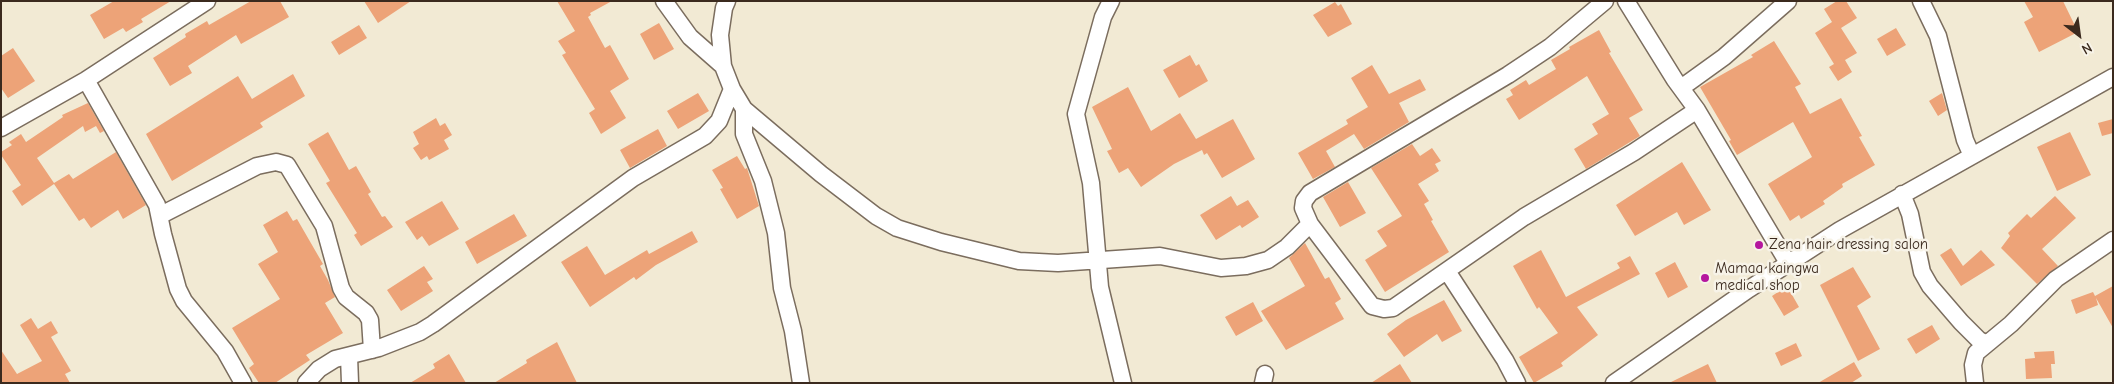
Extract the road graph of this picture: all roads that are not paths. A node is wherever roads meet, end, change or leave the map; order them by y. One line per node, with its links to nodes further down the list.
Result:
1 (208, 1): 11 (street)
2 (664, 1): 9 (street)
3 (727, 1): 9 (street)
4 (1112, 1): 22 (street)
5 (1606, 1): 20 (street)
6 (1626, 1): 12 (street)
7 (1788, 1): 12 (street)
8 (1921, 1): 17 (street)
9 (723, 66): 13 (street)
10 (2113, 77): 17 (street)
11 (86, 80): 16 (street); 19 (street)
12 (1681, 88): 15 (street)
13 (732, 89): 14 (street); 26 (street)
14 (744, 108): 22 (street); 32 (street)
15 (1697, 110): 23 (street); 24 (street)
16 (1, 128)
17 (1972, 156): 18 (street)
18 (1902, 194): 23 (street); 25 (street)
19 (161, 214): 26 (street); 29 (street)
20 (1310, 224): 22 (street); 24 (street)
21 (2113, 240): 25 (street)
22 (1099, 261): 33 (street)
23 (1788, 263): 35 (street)
24 (1446, 271): 34 (street)
25 (1986, 342): 28 (street)
26 (372, 350): 27 (street)
27 (349, 356): 30 (street); 31 (street)
28 (1973, 365): 36 (street); 37 (street)
29 (243, 383)
30 (306, 383)
31 (350, 383)
32 (801, 383)
33 (1123, 383)
34 (1517, 383)
35 (1614, 383)
36 (1968, 383)
37 (1976, 383)

